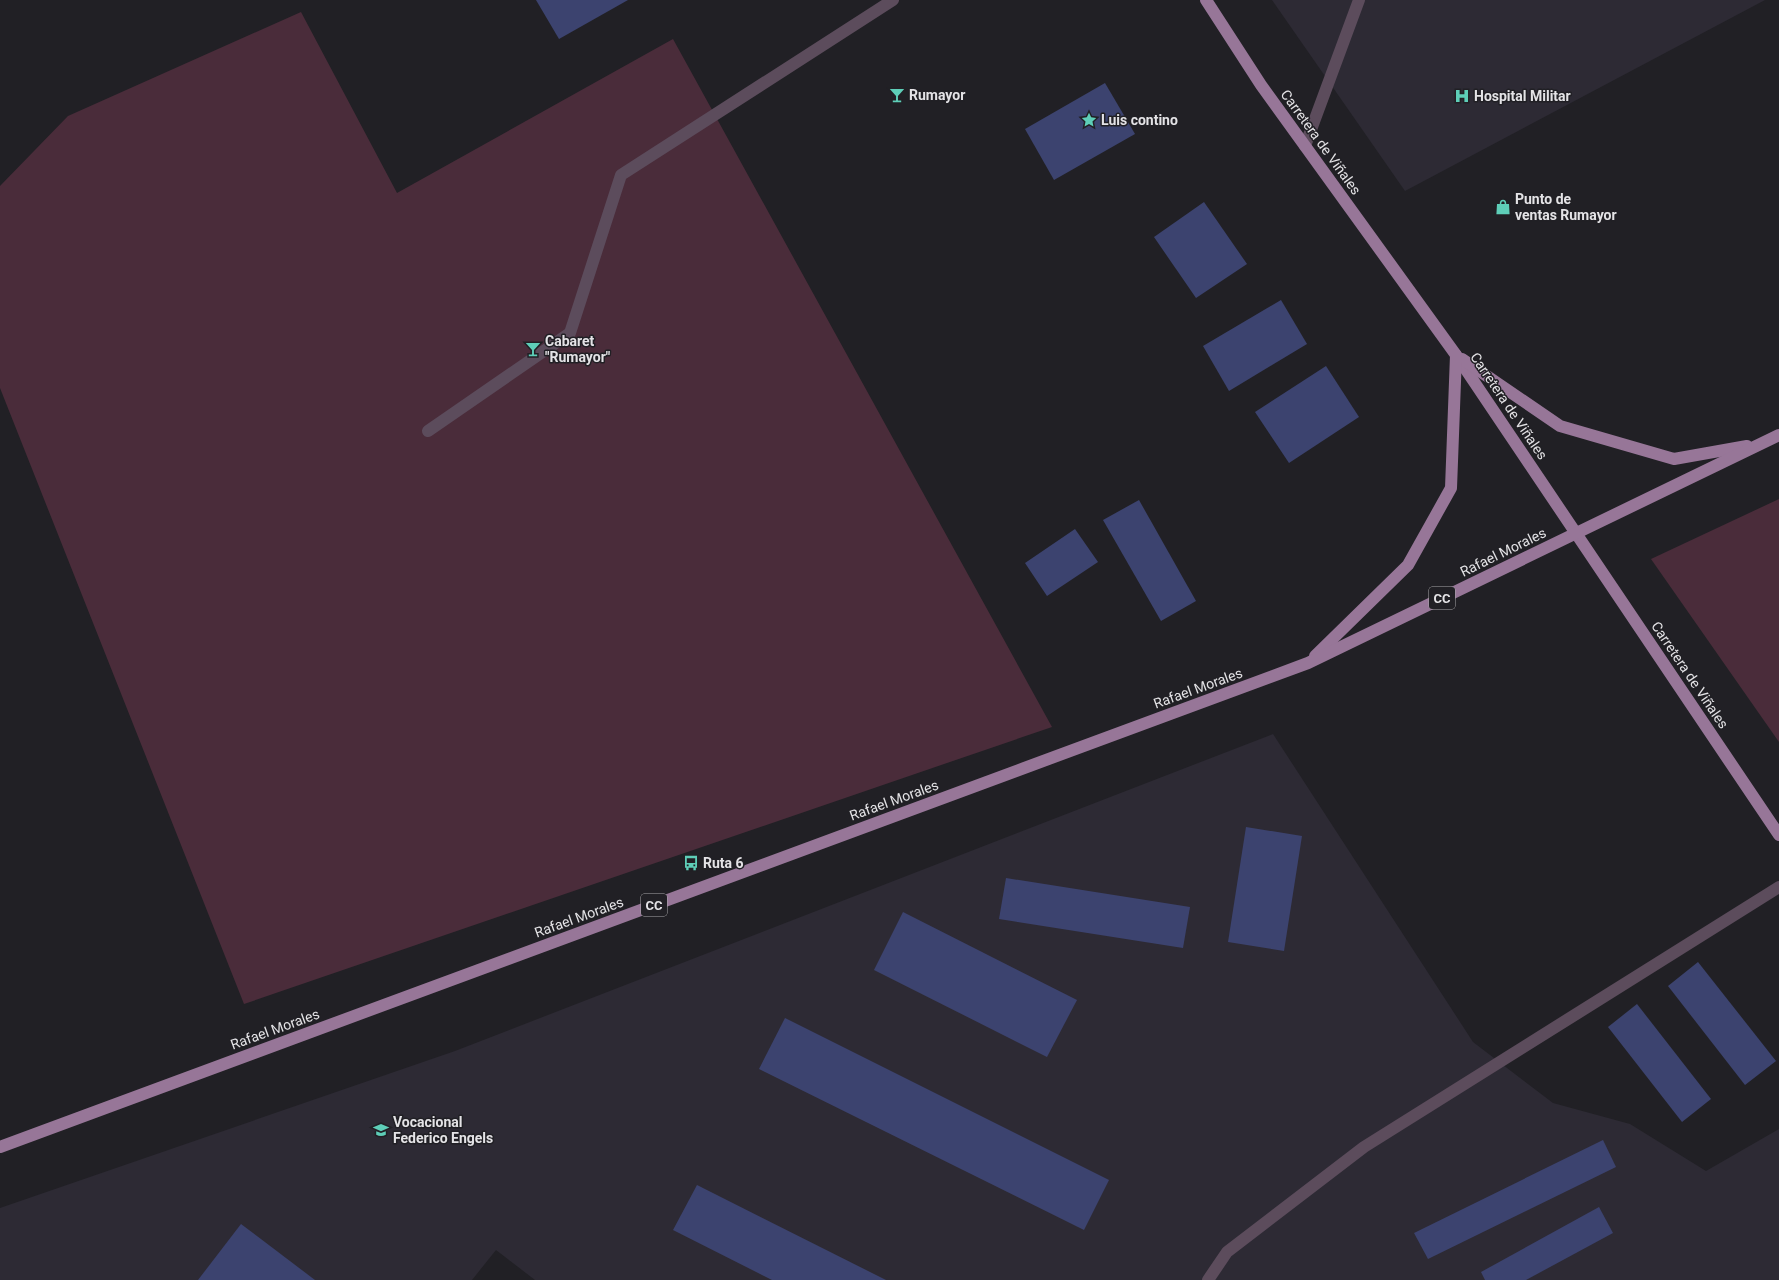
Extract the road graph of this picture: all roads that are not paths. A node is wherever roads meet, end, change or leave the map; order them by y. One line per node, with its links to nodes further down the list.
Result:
1 (893, 0): 6 (street)
2 (1206, 0): 4 (main road, Carretera de Viñales)
3 (1359, 0): 4 (street)
4 (1305, 146): 5 (main road, Carretera de Viñales)
5 (1456, 355): 8 (main road); 9 (main road, Carretera de Viñales); 10 (main road)
6 (428, 431)
7 (1779, 435): 8 (main road, Rafael Morales / CC)
8 (1762, 443): 9 (main road, Rafael Morales / CC)
9 (1576, 533): 10 (main road, Rafael Morales / CC); 11 (main road, Carretera de Viñales)
10 (1308, 663): 13 (main road, Rafael Morales / CC)
11 (1779, 835)
12 (1779, 887): 14 (street)
13 (0, 1147)
14 (1208, 1280)

